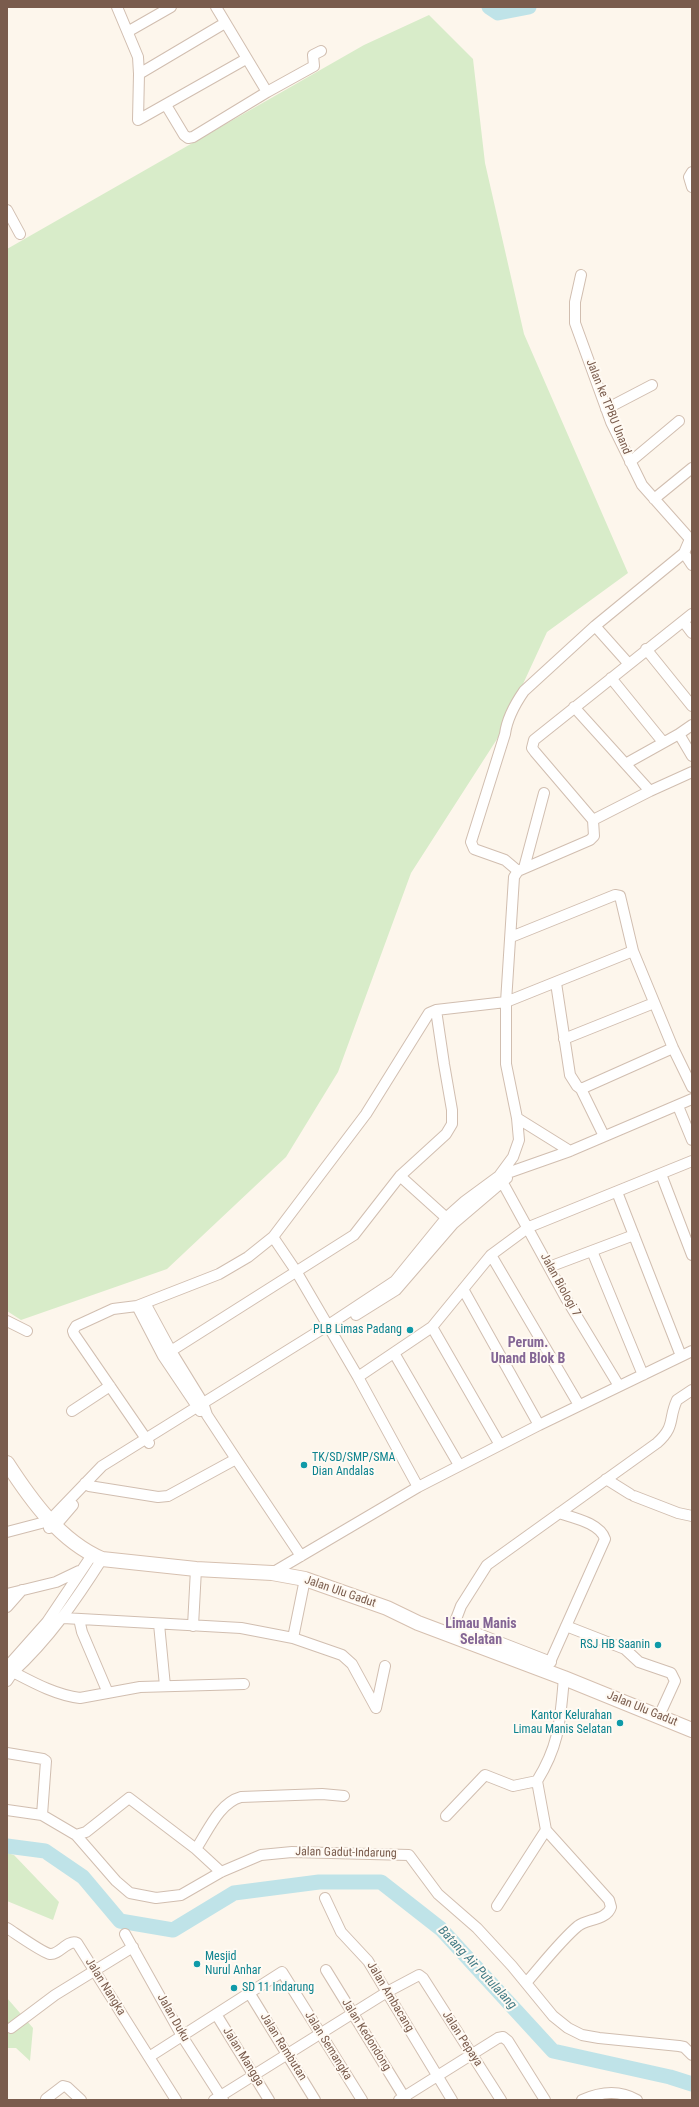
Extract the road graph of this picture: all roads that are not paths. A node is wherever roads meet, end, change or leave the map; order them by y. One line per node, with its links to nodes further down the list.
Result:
1 (117, 7): 5 (street)
2 (171, 7): 5 (street)
3 (216, 7): 4 (street)
4 (225, 23): 7 (street); 8 (street)
5 (129, 31): 8 (street)
6 (321, 51): 9 (street)
7 (246, 59): 9 (street); 10 (street)
8 (139, 74): 10 (street)
9 (267, 92): 10 (street)
10 (166, 105)
11 (692, 172): 12 (street)
12 (692, 187)
13 (7, 210): 14 (street)
14 (20, 234)
15 (581, 275): 17 (street, Jalan ke TPBU Unand)
16 (652, 386): 17 (street)
17 (606, 409): 19 (street, Jalan ke TPBU Unand)
18 (679, 421): 19 (street)
19 (630, 462): 21 (street, Jalan ke TPBU Unand)
20 (692, 468): 21 (street)
21 (654, 499): 22 (street, Jalan ke TPBU Unand)
22 (690, 535): 23 (street, Jalan ke TPBU Unand)
23 (684, 553): 24 (street); 27 (street)
24 (692, 565)
25 (692, 614): 26 (street)
26 (683, 621): 28 (street); 29 (street)
27 (595, 626): 30 (street); 43 (street)
28 (692, 633)
29 (646, 649): 30 (street); 32 (street)
30 (628, 663): 31 (street)
31 (611, 678): 33 (street); 36 (street)
32 (692, 706)
33 (574, 707): 38 (street); 42 (street)
34 (692, 725): 35 (street)
35 (679, 734): 36 (street); 37 (street)
36 (663, 742): 38 (street)
37 (692, 756)
38 (626, 763): 40 (street)
39 (692, 772): 40 (street)
40 (650, 791): 42 (street)
41 (544, 793): 43 (street)
42 (593, 820): 43 (street)
43 (521, 870): 44 (street)
44 (511, 937): 45 (street); 47 (street)
45 (634, 951): 46 (street); 48 (street)
46 (556, 983): 47 (street); 50 (street)
47 (506, 1002): 49 (street); 56 (street)
48 (654, 1003): 50 (street); 51 (street)
49 (436, 1010): 62 (street); 68 (street)
50 (564, 1039): 53 (street)
51 (673, 1048): 52 (street); 53 (street)
52 (692, 1087)
53 (582, 1089): 57 (street)
54 (692, 1099): 55 (street)
55 (678, 1106): 57 (street); 58 (street)
56 (517, 1118): 59 (street); 63 (street)
57 (604, 1136): 59 (street)
58 (692, 1140)
59 (570, 1151): 63 (street)
60 (692, 1161): 61 (street)
61 (661, 1174): 64 (street); 71 (street)
62 (400, 1176): 65 (street); 73 (street)
63 (501, 1179): 65 (street); 66 (street, Jalan Biologi 7)
64 (617, 1192): 66 (street); 67 (street)
65 (450, 1221): 78 (street)
66 (529, 1228): 70 (street); 72 (street, Jalan Biologi 7)
67 (634, 1235): 69 (street); 83 (street)
68 (273, 1237): 73 (street); 75 (street)
69 (592, 1251): 72 (street); 84 (street)
70 (491, 1255): 74 (street); 89 (street)
71 (692, 1255)
72 (549, 1267): 87 (street, Jalan Biologi 7)
73 (296, 1271): 78 (street); 81 (street)
74 (463, 1289): 77 (street); 92 (street)
75 (141, 1305): 81 (street); 86 (street)
76 (7, 1321): 79 (street)
77 (432, 1327): 82 (street); 94 (street)
78 (328, 1328): 85 (street); 90 (street)
79 (27, 1331)
80 (692, 1351): 83 (street)
81 (167, 1353): 90 (street)
82 (394, 1353): 85 (street); 97 (street)
83 (681, 1356): 84 (street)
84 (643, 1375): 87 (street)
85 (358, 1377): 100 (street)
86 (110, 1386): 91 (street); 93 (street)
87 (619, 1386): 89 (street)
88 (692, 1390): 98 (street)
89 (579, 1405): 92 (street)
90 (203, 1409): 93 (street); 95 (street)
91 (72, 1411)
92 (539, 1425): 94 (street)
93 (148, 1441): 99 (street)
94 (500, 1445): 97 (street)
95 (236, 1459): 99 (street); 106 (street)
96 (7, 1463): 103 (street)
97 (459, 1465): 100 (street)
98 (606, 1479): 101 (street); 102 (street)
99 (87, 1485): 103 (street)
100 (418, 1487): 106 (street)
101 (559, 1513): 119 (street); 120 (street)
102 (692, 1516)
103 (52, 1524): 104 (street); 105 (street); 107 (street)
104 (7, 1532)
105 (7, 1538)
106 (301, 1556): 110 (street)
107 (97, 1557): 108 (street, Jalan Ulu Gadut); 109 (street); 115 (street)
108 (196, 1569): 110 (street, Jalan Ulu Gadut); 118 (street)
109 (82, 1570): 112 (street); 124 (street)
110 (272, 1573): 111 (street, Jalan Ulu Gadut)
111 (305, 1579): 120 (street, Jalan Ulu Gadut); 121 (street)
112 (22, 1590): 113 (street); 114 (street)
113 (7, 1594)
114 (7, 1607)
115 (63, 1618): 116 (street); 124 (street)
116 (79, 1619): 117 (street); 129 (street)
117 (159, 1624): 118 (street); 128 (street)
118 (193, 1626): 121 (street)
119 (566, 1626): 123 (street); 130 (street)
120 (452, 1629): 123 (street, Jalan Ulu Gadut)
121 (293, 1638): 122 (street)
122 (385, 1666)
123 (549, 1667): 125 (street, Jalan Ulu Gadut)
124 (10, 1670): 126 (street); 129 (street)
125 (564, 1678): 130 (street, Jalan Ulu Gadut); 133 (street)
126 (7, 1681)
127 (244, 1684): 128 (street)
128 (165, 1686): 129 (street)
129 (108, 1693)
130 (659, 1716): 131 (street, Jalan Ulu Gadut)
131 (692, 1730)
132 (7, 1753): 136 (street)
133 (537, 1781): 137 (street); 138 (street)
134 (344, 1796): 140 (street)
135 (7, 1810): 136 (street, Jalan Gadut-Indarung)
136 (42, 1815): 139 (street, Jalan Gadut-Indarung)
137 (446, 1816)
138 (546, 1830): 143 (street); 149 (street)
139 (76, 1835): 140 (street); 141 (street, Jalan Gadut-Indarung)
140 (196, 1849): 141 (street)
141 (221, 1872): 149 (street, Jalan Gadut-Indarung)
142 (325, 1898): 150 (street, Jalan Ambacang)
143 (497, 1906)
144 (7, 1928): 147 (street, Jalan Nangka)
145 (125, 1934): 146 (street, Jalan Duku)
146 (133, 1947): 147 (street); 156 (street, Jalan Duku)
147 (96, 1970): 154 (street); 160 (street, Jalan Nangka)
148 (326, 1970): 152 (street, Jalan Kedondong)
149 (526, 1983): 159 (street, Jalan Gadut-Indarung)
150 (387, 1992): 152 (street); 158 (street, Jalan Pepaya); 162 (street, Jalan Ambacang)
151 (250, 1994): 153 (street); 155 (street, Jalan Semangka); 157 (street, Jalan Rambutan)
152 (353, 2013): 155 (street); 165 (street, Jalan Kedondong)
153 (216, 2014): 156 (street); 161 (street, Jalan Mangga)
154 (11, 2028)
155 (321, 2033): 157 (street); 170 (street, Jalan Semangka)
156 (182, 2036): 160 (street); 164 (street, Jalan Duku)
157 (287, 2054): 161 (street); 169 (street, Jalan Rambutan)
158 (473, 2054): 162 (street); 172 (street, Jalan Pepaya); 173 (street)
159 (692, 2055)
160 (149, 2057): 167 (street, Jalan Nangka)
161 (254, 2075): 164 (street); 168 (street, Jalan Mangga)
162 (438, 2076): 165 (street); 171 (street, Jalan Ambacang)
163 (46, 2099): 166 (street)
164 (219, 2099)
165 (403, 2099)
166 (81, 2100)
167 (176, 2100)
168 (269, 2100)
169 (315, 2100)
170 (362, 2100)
171 (452, 2100)
172 (501, 2100)
173 (545, 2100)
174 (582, 2100): 175 (street)
175 (637, 2100)

